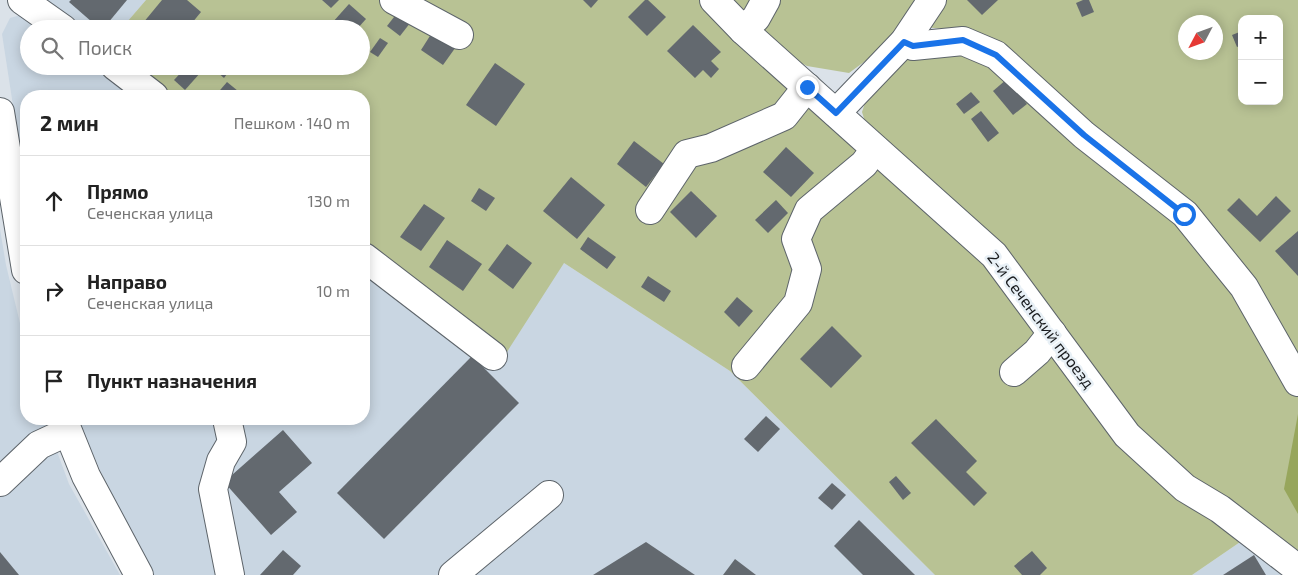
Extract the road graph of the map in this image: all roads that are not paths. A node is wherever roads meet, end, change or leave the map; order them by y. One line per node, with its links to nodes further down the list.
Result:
1 (22, 0): 6 (street)
2 (394, 0): 8 (street)
3 (714, 0): 7 (street, 2-й Сеченский проезд)
4 (766, 0): 7 (street)
5 (932, 0): 9 (street)
6 (50, 20)
7 (743, 30): 11 (street, 2-й Сеченский проезд)
8 (459, 36)
9 (904, 42): 14 (street); 23 (street)
10 (127, 75): 12 (street)
11 (807, 87): 14 (street, 2-й Сеченский проезд); 16 (street)
12 (146, 90)
13 (0, 112): 17 (street)
14 (836, 113): 15 (street, 2-й Сеченский проезд)
15 (875, 149): 19 (street, 2-й Сеченский проезд); 21 (street)
16 (650, 210)
17 (20, 234)
18 (370, 262): 20 (street)
19 (1052, 333): 22 (street); 28 (street, 2-й Сеченский проезд)
20 (493, 356)
21 (746, 366)
22 (1014, 372)
23 (1298, 382)
24 (228, 425): 30 (street)
25 (65, 426): 26 (street); 29 (street)
26 (0, 482)
27 (550, 495): 31 (street)
28 (1298, 569)
29 (139, 575)
30 (230, 575)
31 (453, 575)

